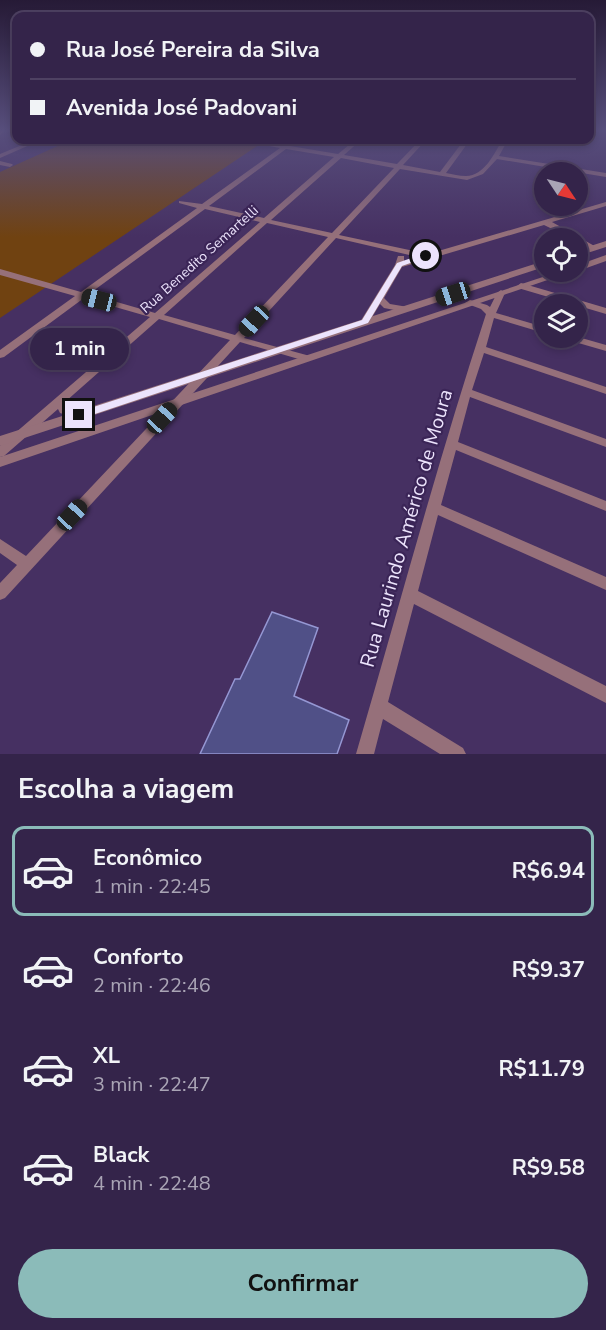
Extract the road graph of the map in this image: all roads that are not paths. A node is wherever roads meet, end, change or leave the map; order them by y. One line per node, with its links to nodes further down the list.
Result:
1 (258, 166): 12 (street)
2 (326, 166): 13 (street, Rua Benedito Semartelli)
3 (398, 166): 16 (street)
4 (399, 166): 8 (street)
5 (448, 166): 8 (street)
6 (487, 166): 8 (street)
7 (552, 166): 9 (street)
8 (442, 174)
9 (606, 175)
10 (181, 202): 12 (street)
11 (606, 204): 14 (street)
12 (202, 207): 13 (street); 31 (street)
13 (264, 220): 16 (street); 37 (street, Rua Benedito Semartelli)
14 (545, 222): 15 (street); 22 (street)
15 (556, 228)
16 (333, 235): 21 (street); 40 (street)
17 (606, 244): 19 (street)
18 (588, 245): 19 (street)
19 (594, 248): 20 (street)
20 (588, 250)
21 (403, 252): 22 (street); 25 (street)
22 (426, 256): 25 (street)
23 (606, 258): 24 (street)
24 (588, 264)
25 (399, 265): 32 (street)
26 (534, 267): 34 (street)
27 (0, 272): 31 (street)
28 (534, 282): 29 (street)
29 (521, 286): 30 (street); 35 (street)
30 (501, 293): 33 (street); 36 (street, Rua Laurindo Américo de Moura)
31 (79, 296): 37 (street); 45 (street)
32 (379, 298): 34 (street); 38 (street)
33 (470, 303): 36 (street); 46 (street)
34 (405, 309): 38 (street)
35 (606, 311)
36 (491, 314): 39 (street); 42 (street, Rua Laurindo Américo de Moura)
37 (158, 315): 40 (street); 50 (street, Rua Benedito Semartelli)
38 (365, 322): 44 (street)
39 (534, 327)
40 (238, 338): 44 (street); 47 (street)
41 (588, 343): 43 (street)
42 (480, 348): 48 (street); 49 (street, Rua Laurindo Américo de Moura)
43 (606, 348)
44 (276, 350): 46 (street); 47 (street)
45 (0, 355)
46 (306, 358): 51 (street)
47 (205, 374): 51 (street); 52 (street)
48 (606, 391)
49 (466, 392): 55 (street); 56 (street, Rua Laurindo Américo de Moura)
50 (60, 402): 52 (street); 53 (street, Rua Benedito Semartelli)
51 (177, 402): 58 (street); 62 (street)
52 (79, 415): 53 (street)
53 (25, 433): 54 (street); 57 (street, Rua Benedito Semartelli)
54 (0, 441)
55 (606, 443)
56 (452, 444): 59 (street); 60 (street, Rua Laurindo Américo de Moura)
57 (0, 453)
58 (0, 462)
59 (606, 506)
60 (433, 507): 63 (street); 65 (street, Rua Laurindo Américo de Moura)
61 (0, 545): 62 (street)
62 (27, 564): 64 (street)
63 (606, 584)
64 (0, 593)
65 (410, 594): 66 (street); 67 (street, Rua Laurindo Américo de Moura)
66 (606, 695)
67 (378, 706): 68 (street, Rua Laurindo Américo de Moura); 69 (street)
68 (365, 754)
69 (457, 754)

